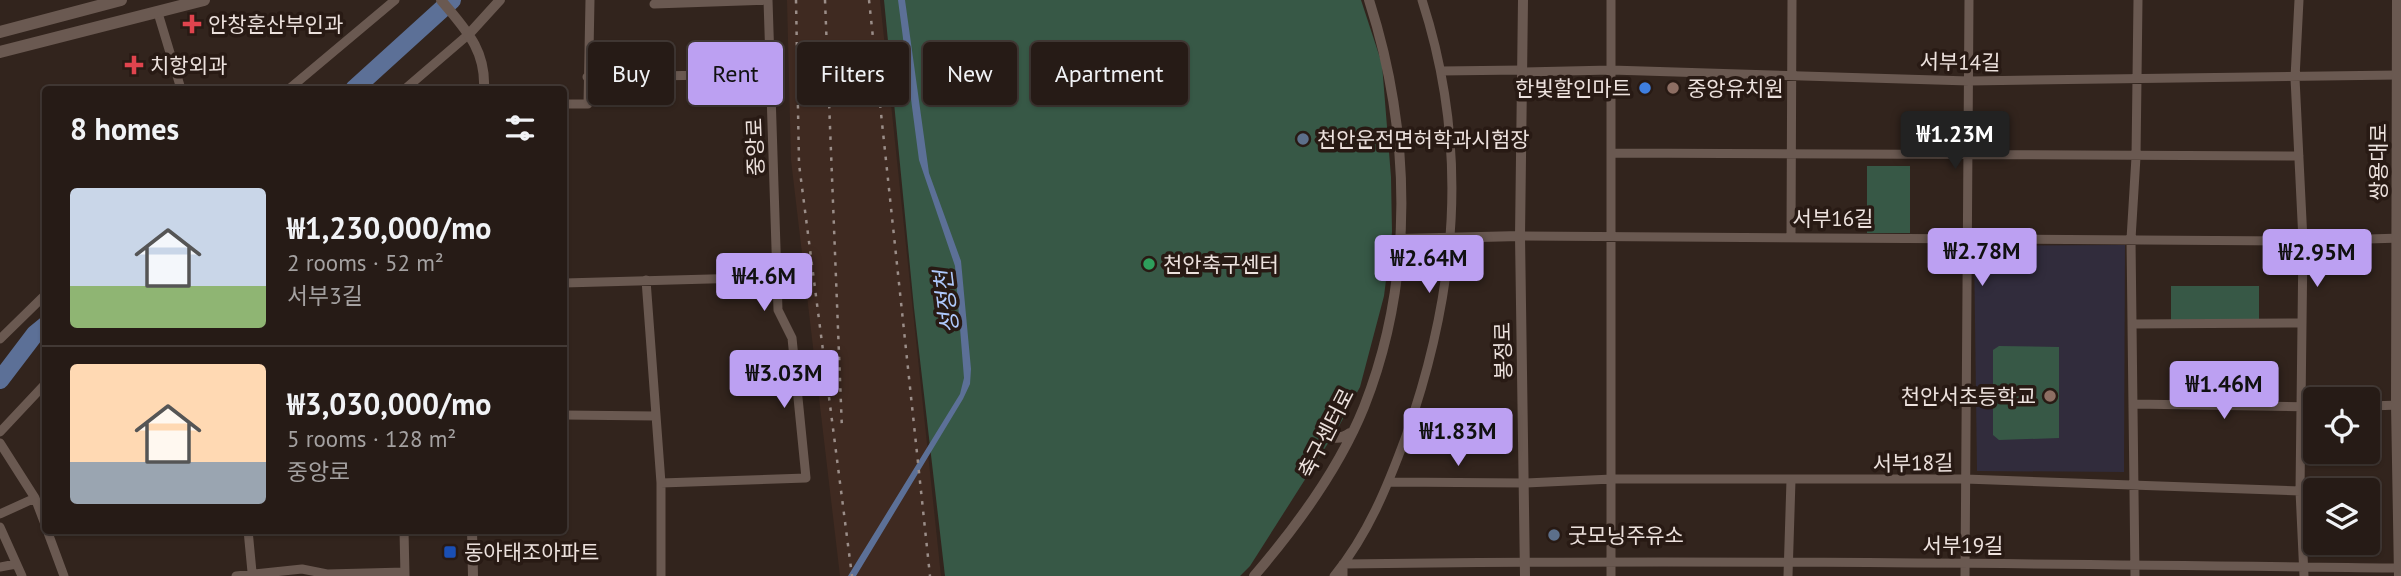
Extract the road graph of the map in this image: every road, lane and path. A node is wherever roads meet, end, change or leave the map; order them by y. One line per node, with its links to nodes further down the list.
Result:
1 (121, 0): 20 (main road)
2 (204, 0): 18 (main road)
3 (395, 0): 34 (street)
4 (441, 0): 19 (street)
5 (500, 0): 19 (street)
6 (590, 0): 29 (street)
7 (768, 0): 17 (street); 21 (street, 중앙로)
8 (1369, 0): 50 (street, 축구센터로)
9 (1422, 0): 24 (street)
10 (1523, 0): 25 (street, 봉정로)
11 (1611, 0): 23 (street)
12 (1792, 0): 27 (street)
13 (1969, 0): 31 (street)
14 (2138, 0): 32 (street)
15 (2299, 0): 30 (street)
16 (2398, 0): 28 (main road, 쌍용대로)
17 (654, 4)
18 (158, 13): 22 (main road); 33 (street)
19 (465, 29): 35 (street); 36 (street)
20 (0, 32)
21 (770, 42)
22 (0, 52)
23 (1611, 70): 25 (street, 서부14길); 27 (street, 서부14길); 39 (street)
24 (1441, 71): 25 (street, 서부14길); 47 (street)
25 (1522, 71): 46 (street, 봉정로)
26 (688, 75): 29 (street)
27 (1791, 75): 31 (street, 서부14길); 40 (street)
28 (2398, 75): 30 (street, 서부14길); 49 (main road, 쌍용대로)
29 (587, 77): 37 (street)
30 (2295, 78): 32 (street, 서부14길); 42 (street)
31 (1969, 81): 32 (street, 서부14길); 41 (street)
32 (2136, 81): 43 (street)
33 (180, 86)
34 (293, 86)
35 (408, 86)
36 (484, 86)
37 (567, 104)
38 (773, 105): 53 (street, 중앙로)
39 (1611, 153): 40 (street); 44 (street)
40 (1790, 155): 41 (street); 45 (street)
41 (1968, 156): 43 (street); 48 (street)
42 (2299, 156): 43 (street); 52 (street)
43 (2136, 157): 51 (street)
44 (1610, 235): 45 (street, 서부16길); 46 (street, 서부16길); 71 (street)
45 (1791, 235): 48 (street, 서부16길)
46 (1520, 236): 47 (street); 76 (street, 봉정로)
47 (1451, 237): 50 (street); 74 (street)
48 (1967, 237): 51 (street, 서부16길); 73 (street)
49 (2399, 238): 52 (street, 서부16길); 62 (main road, 쌍용대로)
50 (1400, 239): 69 (street, 축구센터로)
51 (2131, 239): 52 (street, 서부16길); 58 (street)
52 (2303, 241): 57 (street)
53 (779, 277): 54 (street); 75 (street, 중앙로)
54 (646, 281): 55 (street); 66 (street)
55 (567, 283)
56 (42, 298): 59 (street)
57 (2302, 323): 58 (street); 64 (street)
58 (2133, 324): 61 (street)
59 (0, 338)
60 (42, 387): 68 (street)
61 (2134, 404): 64 (street); 77 (street)
62 (2399, 405): 63 (street); 97 (main road, 쌍용대로)
63 (2380, 406)
64 (2301, 408): 78 (street)
65 (567, 415): 66 (street)
66 (656, 416): 75 (street)
67 (1320, 430): 69 (street)
68 (0, 432)
69 (1352, 432): 106 (street, 축구센터로)
70 (0, 443): 79 (street)
71 (1612, 479): 72 (street, 서부18길); 76 (street, 서부18길); 87 (street)
72 (1791, 480): 73 (street, 서부18길); 90 (street)
73 (1965, 480): 77 (street, 서부18길); 91 (street)
74 (1390, 482): 76 (street, 서부18길); 94 (street)
75 (661, 483): 105 (street)
76 (1525, 483): 88 (street, 봉정로)
77 (2135, 484): 78 (street, 서부18길); 92 (street)
78 (2300, 491): 96 (street)
79 (35, 498): 80 (street); 81 (street)
80 (0, 513)
81 (42, 518)
82 (0, 527): 93 (street)
83 (48, 534): 102 (street)
84 (249, 534): 98 (street)
85 (404, 534): 100 (street)
86 (472, 534): 104 (street)
87 (1611, 561): 88 (street, 서부19길); 90 (street, 서부19길); 111 (street)
88 (1525, 562): 89 (street, 서부19길); 110 (street, 봉정로)
89 (1434, 563): 94 (street, 서부19길); 109 (street)
90 (1788, 563): 91 (street, 서부19길); 112 (street)
91 (1964, 563): 92 (street, 서부19길); 113 (street)
92 (2135, 563): 96 (street, 서부19길); 114 (street)
93 (16, 564): 95 (street); 101 (street)
94 (1343, 564): 107 (street); 108 (street)
95 (0, 567)
96 (2305, 571): 97 (street, 서부19길)
97 (2400, 572)
98 (254, 574): 99 (street); 103 (street)
99 (327, 574): 100 (street)
100 (405, 574)
101 (22, 576)
102 (64, 576)
103 (236, 576)
104 (473, 576)
105 (661, 576)
106 (1254, 576)
107 (1334, 576)
108 (1343, 576)
109 (1434, 576)
110 (1525, 576)
111 (1611, 576)
112 (1788, 576)
113 (1965, 576)
114 (2135, 576)

